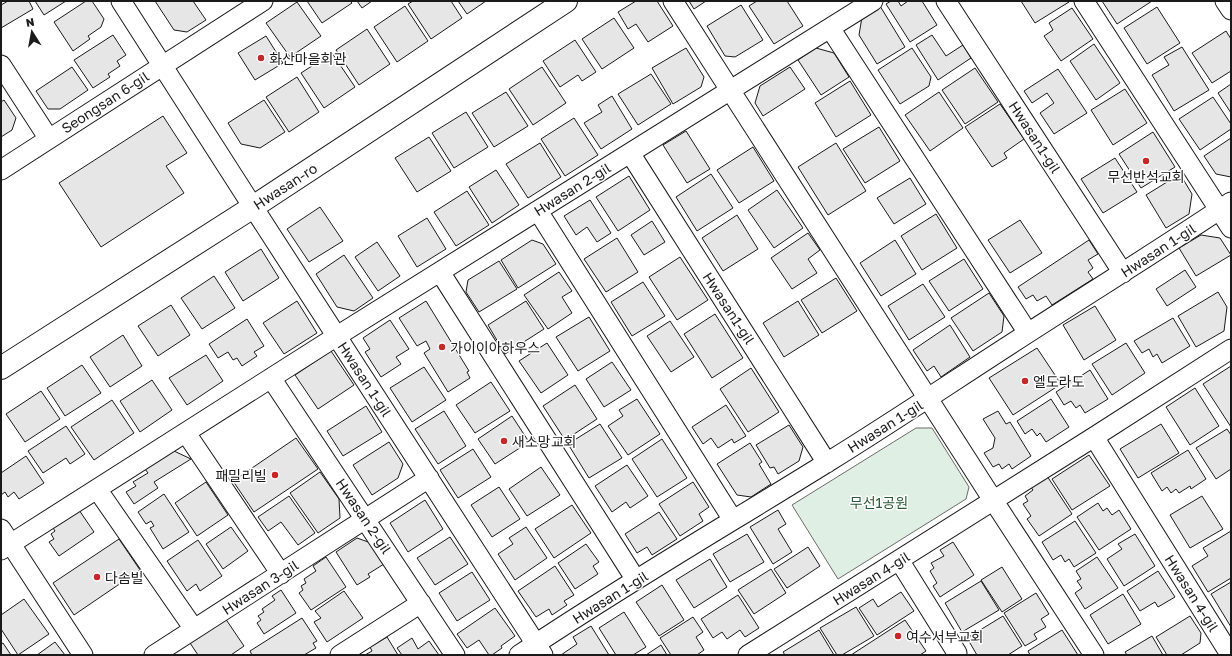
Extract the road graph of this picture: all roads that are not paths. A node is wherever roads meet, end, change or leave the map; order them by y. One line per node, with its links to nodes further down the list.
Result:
1 (121, 1): 12 (street, Seongsan 6-gil)
2 (263, 1): 12 (street, Seongsan 6-gil)
3 (566, 1): 18 (street, Hwasan-ro)
4 (673, 1): 13 (street)
5 (874, 1): 10 (street, Hwasan 2-gil)
6 (946, 1): 22 (street, Hwasan1-gil)
7 (1084, 1): 17 (street)
8 (1225, 1): 9 (street)
9 (1231, 10)
10 (830, 28): 13 (street, Hwasan 2-gil); 23 (street)
11 (1, 65): 14 (street, Seongsan 6-gil)
12 (162, 66): 14 (street, Seongsan 6-gil); 18 (street, Hwasan 1-gil)
13 (730, 91): 15 (street, Hwasan 2-gil); 28 (street)
14 (49, 139): 16 (street, Seongsan 6-gil)
15 (630, 153): 19 (street, Hwasan 2-gil); 31 (street, Hwasan1-gil)
16 (1, 170)
17 (1225, 206): 20 (street); 22 (street, Hwasan 1-gil)
18 (253, 207): 24 (street, Hwasan 1-gil); 26 (street, Hwasan-ro)
19 (538, 211): 21 (street, Hwasan 2-gil); 36 (street)
20 (1231, 228)
21 (440, 272): 24 (street, Hwasan 2-gil); 40 (street)
22 (1123, 273): 23 (street, Hwasan 1-gil)
23 (1028, 333): 28 (street, Hwasan 1-gil)
24 (337, 336): 27 (street, Hwasan 2-gil); 32 (street, Hwasan 1-gil)
25 (1231, 349): 30 (street, Hwasan 4-gil)
26 (1, 368)
27 (272, 378): 29 (street, Hwasan 2-gil); 35 (street, Hwasan 2-gil)
28 (928, 399): 31 (street, Hwasan 1-gil); 34 (street)
29 (186, 433): 33 (street, Hwasan 2-gil); 39 (street)
30 (1094, 437): 34 (street, Hwasan 4-gil); 44 (street, Hwasan 4-gil)
31 (828, 463): 36 (street, Hwasan 1-gil)
32 (429, 478): 35 (street, Hwasan 3-gil); 43 (street, Hwasan 1-gil)
33 (98, 489): 37 (street, Hwasan 2-gil); 42 (street)
34 (993, 500): 38 (street, Hwasan 4-gil); 52 (street)
35 (366, 519): 39 (street, Hwasan 3-gil); 41 (street, Hwasan 2-gil)
36 (733, 520): 40 (street, Hwasan 1-gil)
37 (4, 541): 46 (street)
38 (899, 560): 45 (street); 51 (street, Hwasan 4-gil)
39 (281, 574): 42 (street, Hwasan 3-gil)
40 (636, 580): 43 (street, Hwasan 1-gil)
41 (421, 603): 48 (street); 49 (street, Hwasan 2-gil)
42 (194, 629): 47 (street, Hwasan 3-gil)
43 (539, 649): 50 (street, Hwasan 1-gil)
44 (1224, 649)
45 (957, 654)
46 (83, 655)
47 (154, 655)
48 (340, 655)
49 (455, 655)
50 (519, 655)
51 (748, 655)
52 (1094, 655)

